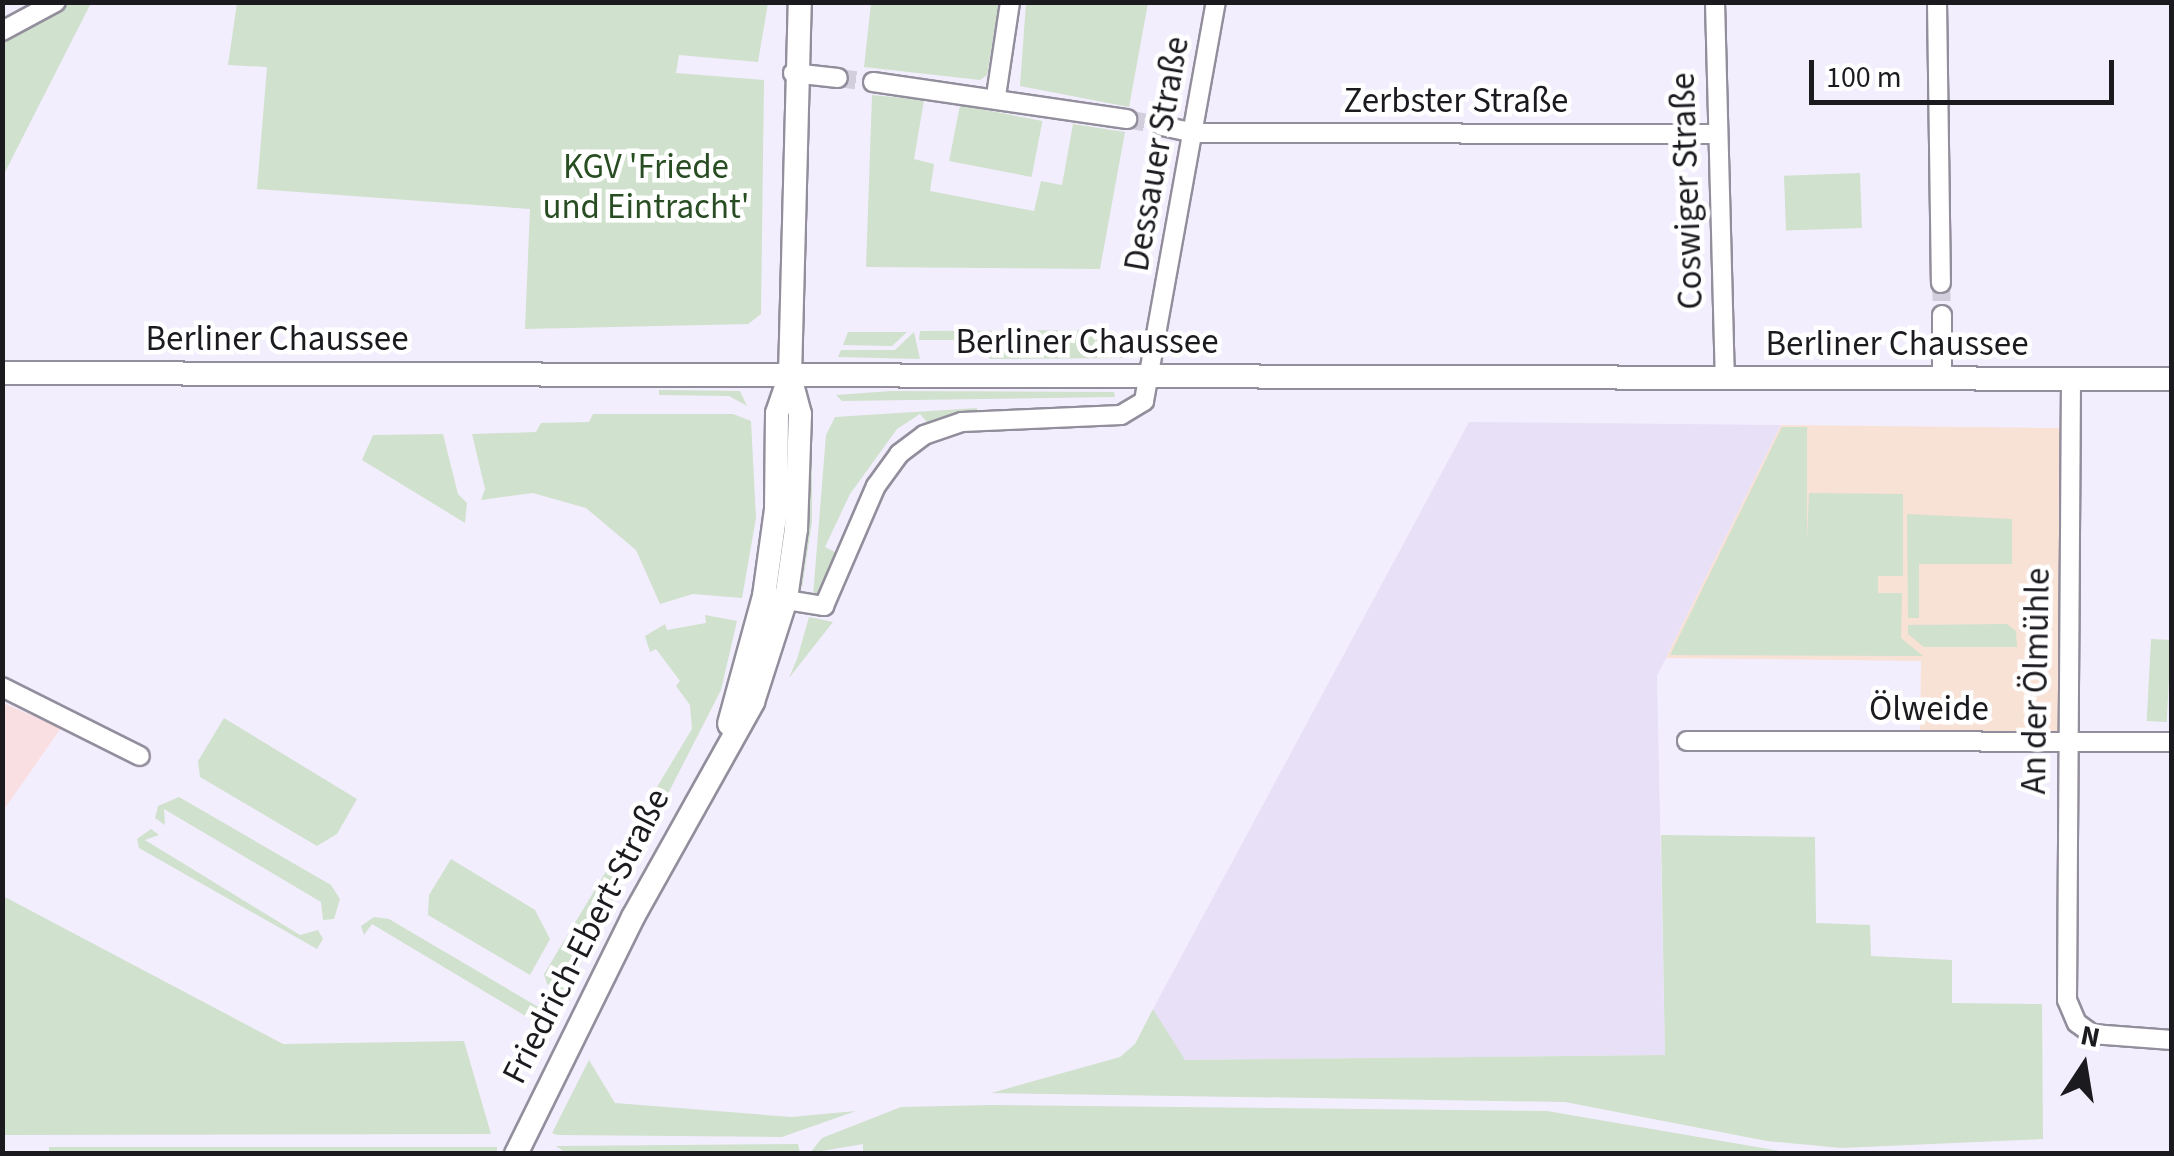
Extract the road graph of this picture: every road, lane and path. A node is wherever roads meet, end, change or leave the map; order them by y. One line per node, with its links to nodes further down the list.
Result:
1 (56, 2): 7 (street)
2 (800, 2): 8 (main road, Friedrich-Ebert-Straße)
3 (1010, 2): 11 (street)
4 (1216, 2): 14 (street, Dessauer Straße)
5 (1715, 2): 15 (street, Coswiger Straße)
6 (1936, 2): 16 (street)
7 (2, 31)
8 (793, 73): 9 (street); 19 (main road, Friedrich-Ebert-Straße)
9 (838, 78)
10 (873, 82): 11 (street)
11 (996, 96): 12 (street)
12 (1127, 119)
13 (1162, 126): 14 (street, Zerbster Straße)
14 (1194, 133): 15 (street, Zerbster Straße); 20 (street, Dessauer Straße)
15 (1718, 134): 21 (street, Coswiger Straße)
16 (1941, 283)
17 (1942, 315): 22 (street)
18 (2, 373): 19 (main road, Berliner Chaussee)
19 (790, 376): 20 (main road, Berliner Chaussee); 25 (main road, Friedrich-Ebert-Straße)
20 (1151, 376): 21 (main road, Berliner Chaussee); 25 (street)
21 (1724, 379): 22 (main road, Berliner Chaussee)
22 (1942, 379): 23 (main road, Berliner Chaussee)
23 (2071, 379): 24 (main road, Berliner Chaussee); 28 (street, An der Ölmühle)
24 (2172, 379)
25 (775, 598): 32 (main road, Friedrich-Ebert-Straße)
26 (2, 687): 30 (street)
27 (1687, 741): 28 (street, Ölweide)
28 (2068, 742): 29 (street, Ölweide); 31 (street, An der Ölmühle)
29 (2172, 742)
30 (140, 756)
31 (2172, 1040)
32 (516, 1154)

